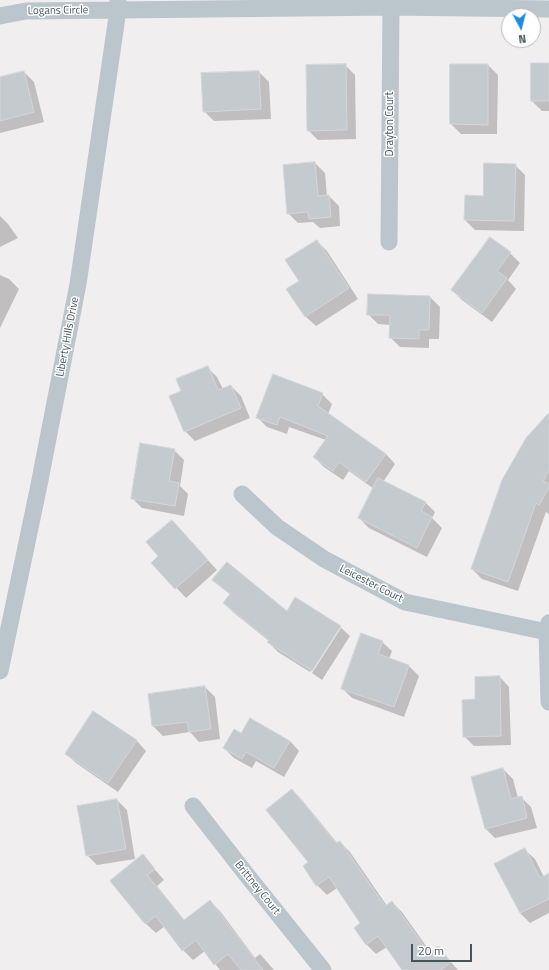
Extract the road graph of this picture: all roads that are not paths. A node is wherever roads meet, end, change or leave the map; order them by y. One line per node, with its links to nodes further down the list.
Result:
1 (118, 5): 2 (street, Logans Circle); 4 (street, Logans Circle); 8 (street, Liberty Hills Drive)
2 (391, 7): 3 (street, Logans Circle); 5 (street, Drayton Court)
3 (549, 9)
4 (0, 16)
5 (389, 242)
6 (242, 494): 7 (street, Leicester Court)
7 (548, 627): 9 (street)
8 (0, 671)
9 (549, 702)
10 (193, 806): 11 (street, Brittney Court)
11 (323, 970)

